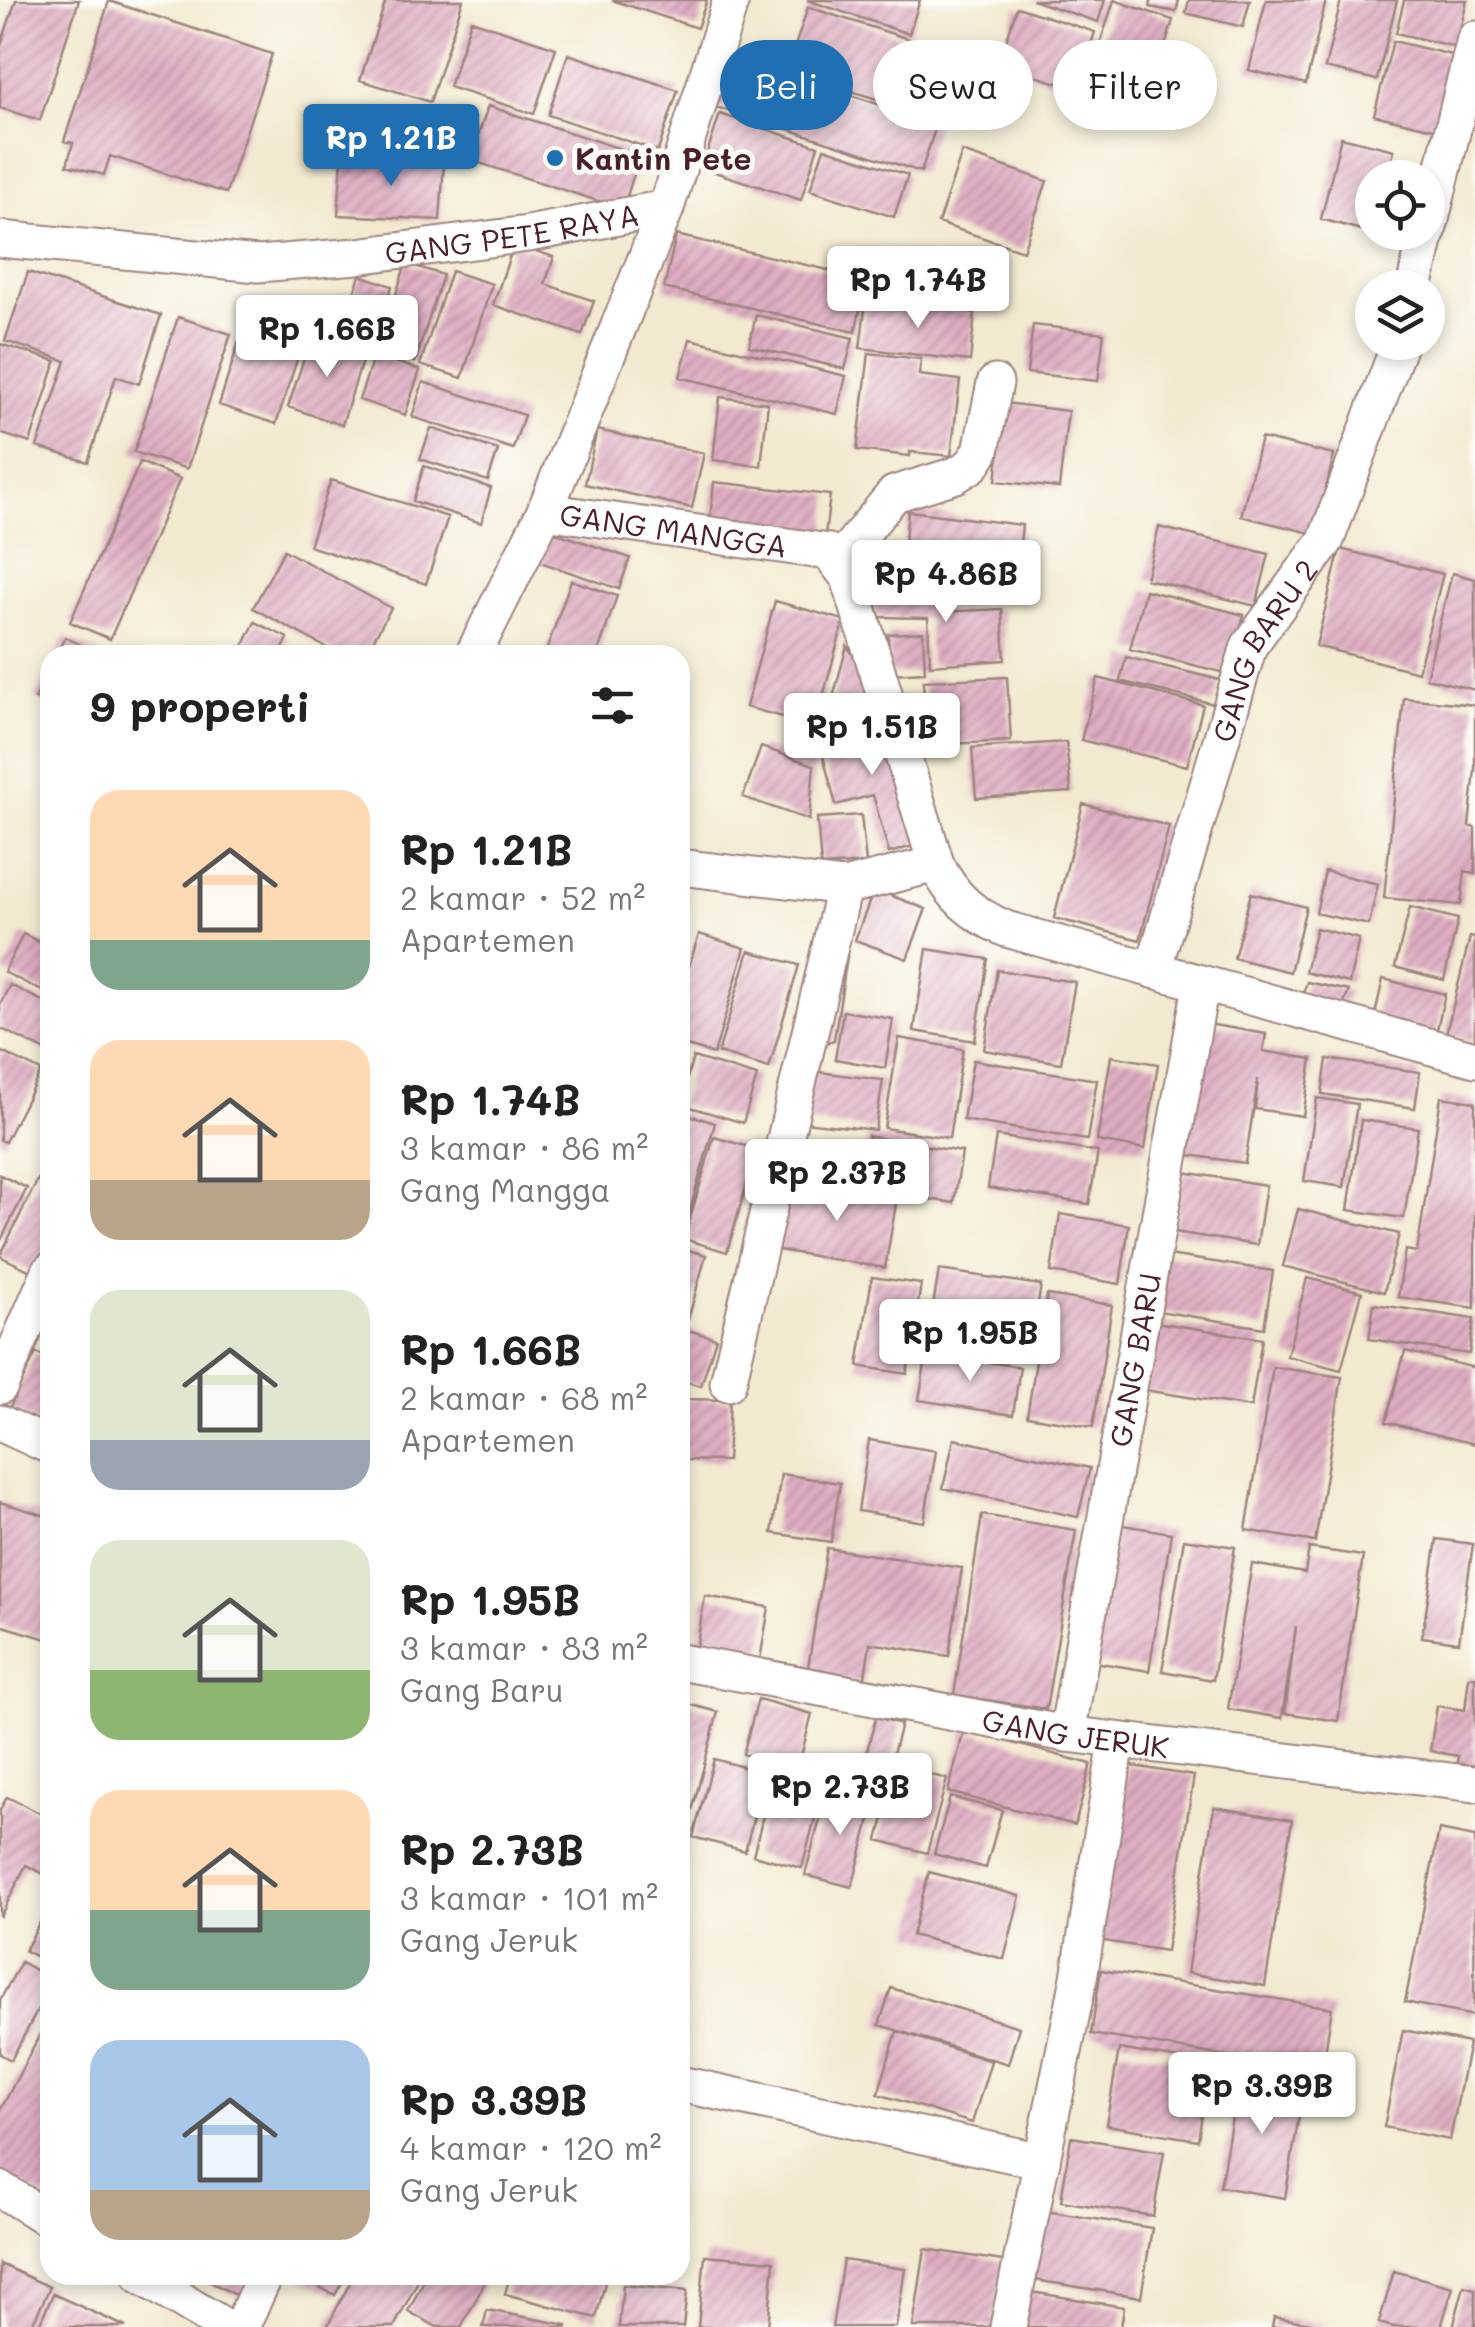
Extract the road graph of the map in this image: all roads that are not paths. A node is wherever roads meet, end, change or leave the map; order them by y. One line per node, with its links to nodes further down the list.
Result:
1 (731, 0): 4 (street, GANG PETE RAYA)
2 (1475, 39): 3 (street)
3 (1445, 160)
4 (666, 208): 5 (street, GANG PETE RAYA); 8 (street, GANG PETE RAYA)
5 (0, 239)
6 (1393, 360): 14 (street, GANG BARU 2)
7 (995, 382): 9 (street)
8 (545, 510): 9 (street, GANG MANGGA); 10 (street, GANG PETE RAYA)
9 (839, 561): 11 (street)
10 (479, 645)
11 (936, 864): 13 (street); 14 (street)
12 (690, 868): 13 (street)
13 (844, 887): 18 (street)
14 (1153, 970): 15 (street)
15 (1202, 985): 16 (street); 23 (street, GANG BARU)
16 (1475, 1059)
17 (40, 1295): 19 (street)
18 (728, 1383)
19 (0, 1386)
20 (0, 1422): 21 (street)
21 (40, 1441)
22 (690, 1664): 23 (street, GANG JERUK)
23 (1067, 1734): 24 (street, GANG JERUK)
24 (1117, 1741): 25 (street, GANG JERUK); 27 (street)
25 (1475, 1784)
26 (690, 2086): 27 (street)
27 (1042, 2161): 34 (street)
28 (0, 2189): 29 (street)
29 (40, 2214)
30 (156, 2285): 32 (street)
31 (260, 2285): 33 (street)
32 (225, 2327)
33 (240, 2327)
34 (1008, 2327)

